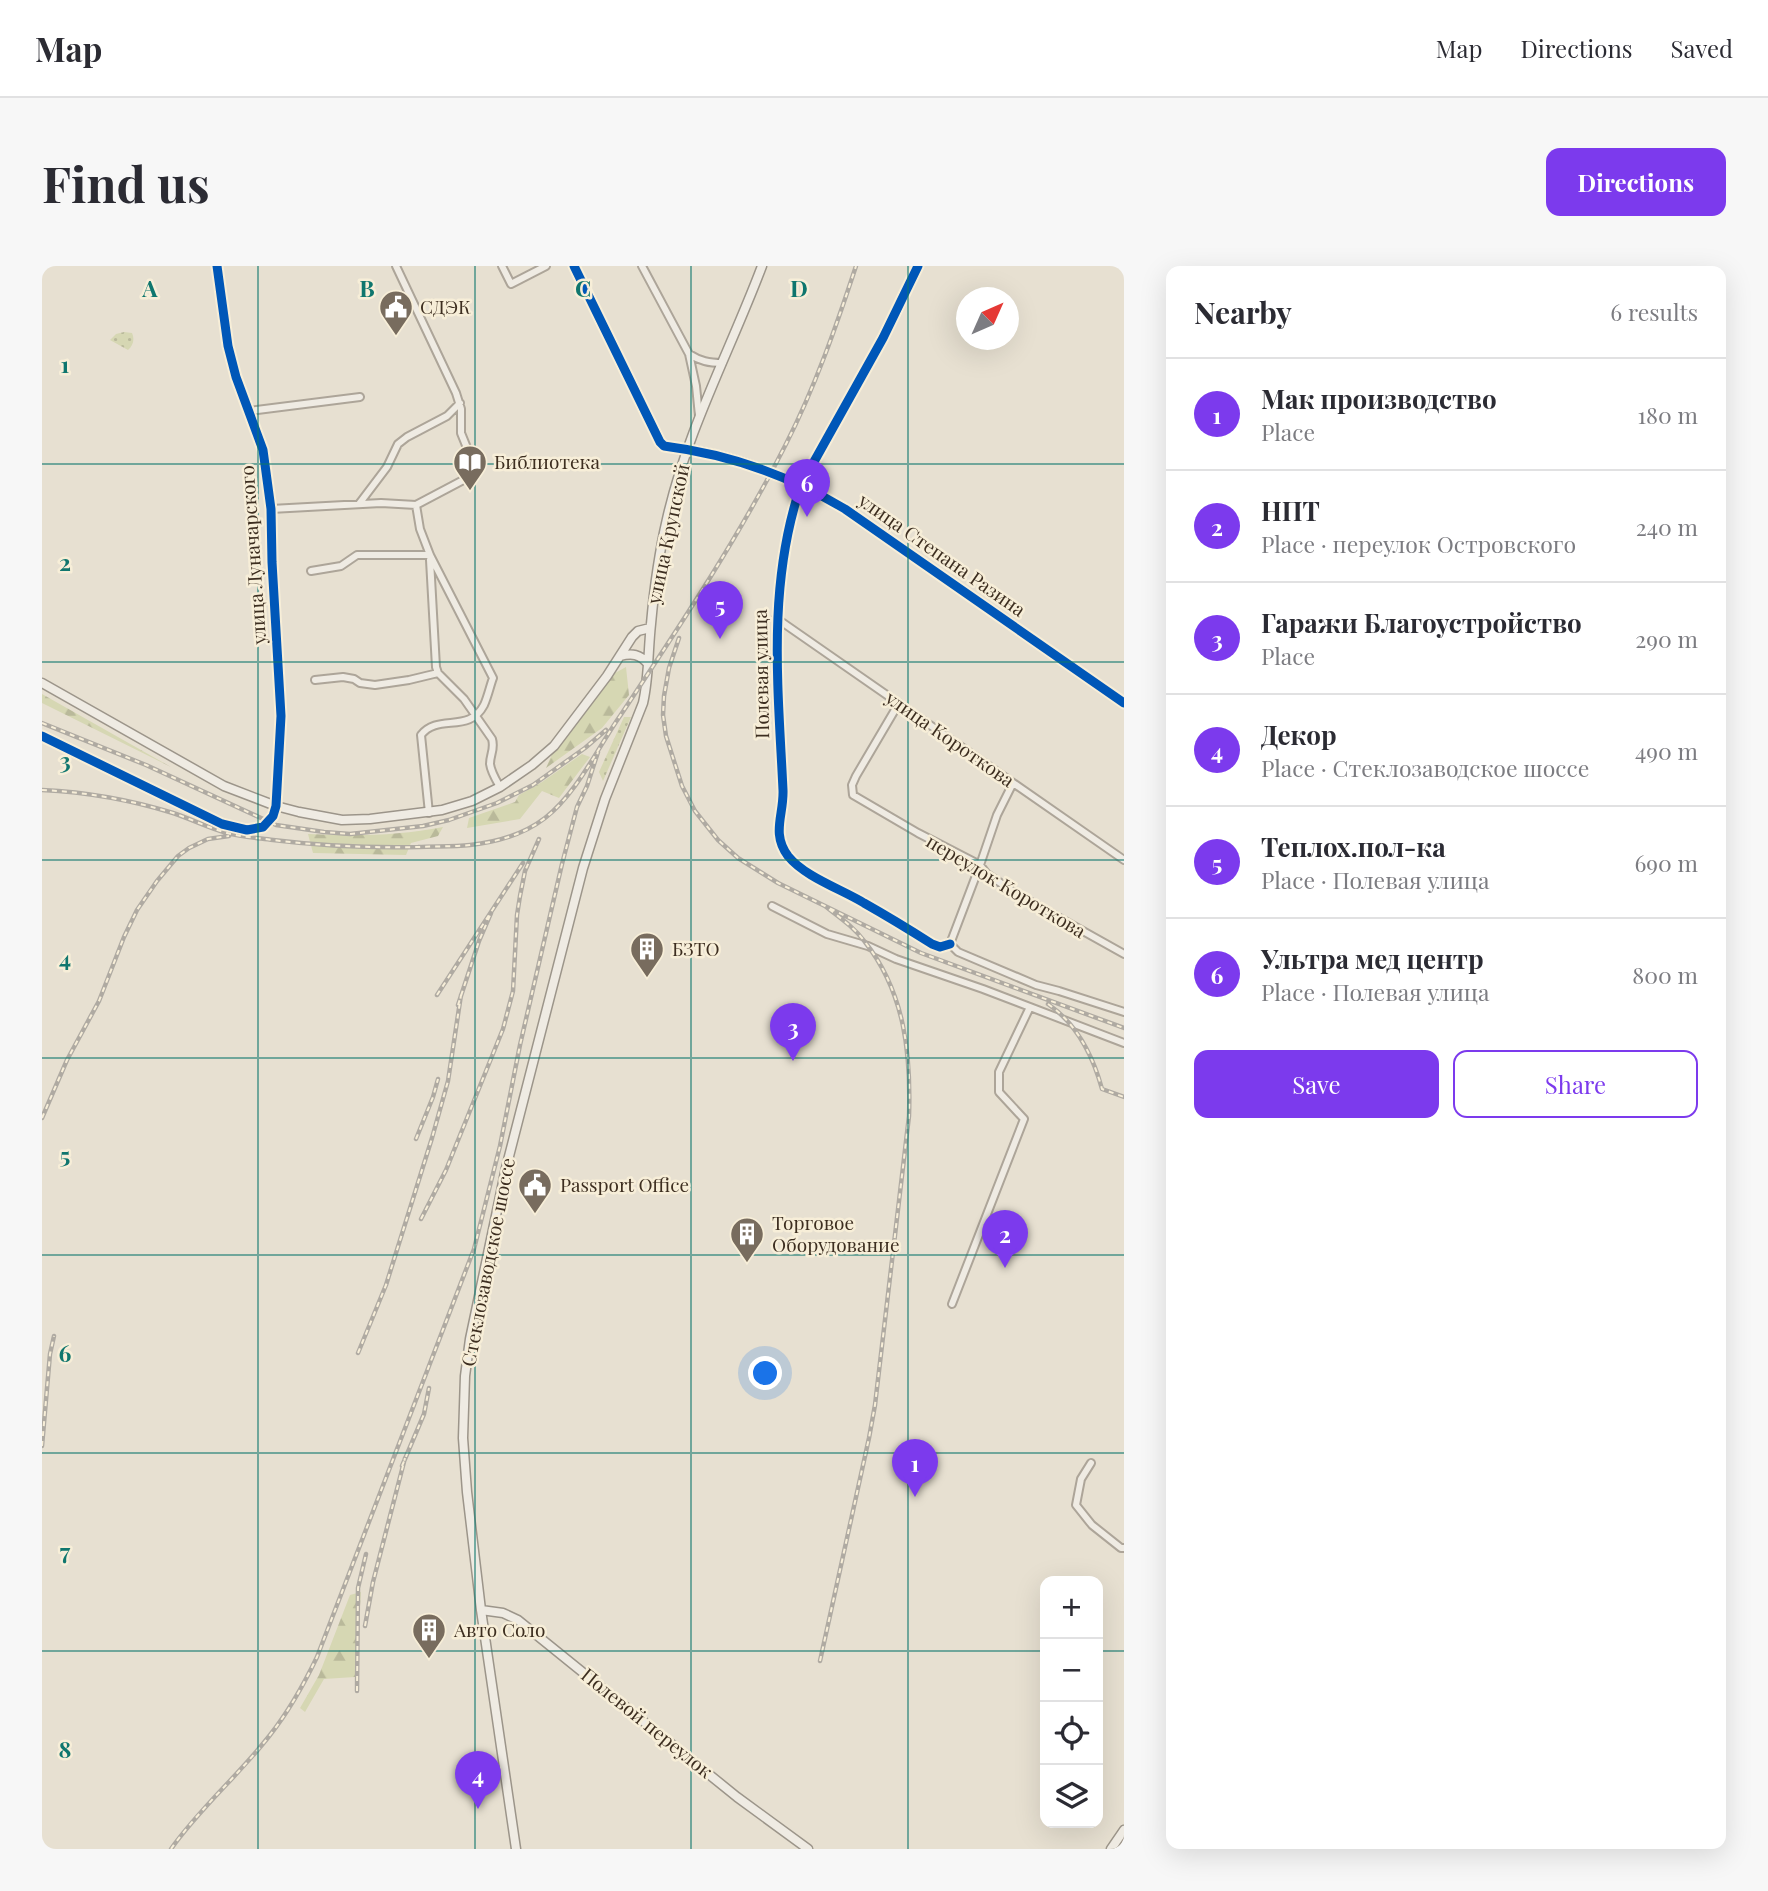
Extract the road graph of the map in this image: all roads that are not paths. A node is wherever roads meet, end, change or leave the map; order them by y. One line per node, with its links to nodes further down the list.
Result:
1 (217, 266): 13 (street, улица Луначарского)
2 (396, 266): 12 (street)
3 (502, 266): 4 (street)
4 (546, 266)
5 (574, 266): 15 (street)
6 (642, 266): 9 (street)
7 (762, 266): 10 (main road, улица Крупской)
8 (918, 266): 16 (street, Полевая улица)
9 (689, 354): 10 (street); 14 (street)
10 (722, 363): 14 (main road, улица Крупской)
11 (360, 397): 13 (street)
12 (460, 403): 17 (street); 18 (street)
13 (249, 411): 19 (street, улица Луначарского)
14 (699, 416): 15 (main road, улица Крупской)
15 (687, 449): 16 (main road, улица Степана Разина); 23 (main road, улица Крупской)
16 (801, 485): 22 (street, Полевая улица); 30 (main road, улица Степана Разина)
17 (359, 504): 18 (street); 19 (street)
18 (416, 505): 20 (street)
19 (271, 509): 36 (street, улица Луначарского)
20 (430, 555): 21 (street); 26 (street); 31 (street)
21 (311, 571)
22 (776, 618): 29 (street, улица Короткова); 41 (street, Полевая улица)
23 (650, 628): 24 (main road); 25 (main road, улица Крупской)
24 (620, 656): 25 (main road); 35 (main road)
25 (648, 664): 32 (main road, улица Крупской)
26 (438, 673): 27 (street); 31 (street)
27 (315, 680)
28 (42, 683): 36 (main road)
29 (899, 703): 34 (street, улица Короткова); 39 (street, переулок Короткова)
30 (1124, 703)
31 (476, 715): 35 (street); 37 (street)
32 (634, 731): 49 (main road, Стеклозаводское шоссе)
33 (42, 736): 36 (street)
34 (1013, 783): 38 (street, улица Короткова); 39 (street)
35 (500, 787): 37 (main road)
36 (276, 806): 37 (main road)
37 (429, 813)
38 (1124, 860)
39 (980, 865): 41 (street); 42 (street, переулок Короткова)
40 (772, 906): 43 (street)
41 (950, 944): 44 (street)
42 (1124, 954)
43 (1030, 1007): 45 (street); 46 (street)
44 (1124, 1012)
45 (1124, 1043)
46 (952, 1304)
47 (1091, 1463): 48 (street)
48 (1124, 1548)
49 (481, 1609): 51 (main road, Стеклозаводское шоссе); 52 (main road, Полевой переулок)
50 (1124, 1830): 53 (main road)
51 (516, 1849)
52 (808, 1849)
53 (1111, 1849)

